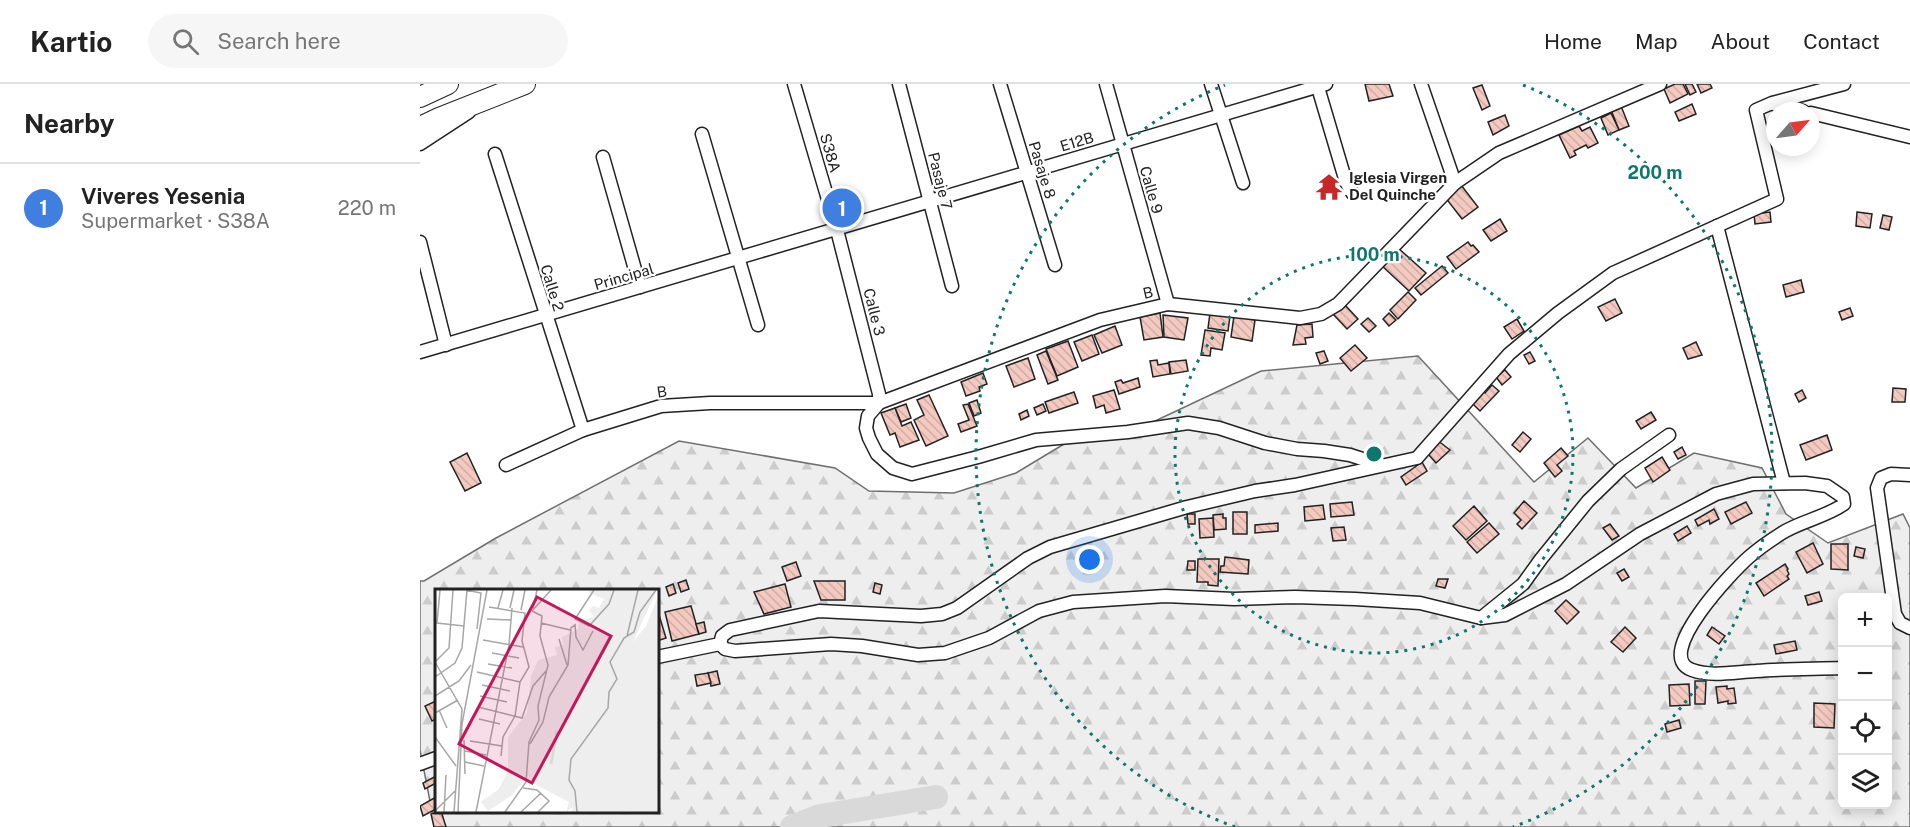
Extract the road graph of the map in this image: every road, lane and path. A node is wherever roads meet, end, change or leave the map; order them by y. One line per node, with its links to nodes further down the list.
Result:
1 (525, 84): 11 (highway)
2 (794, 84): 31 (street, S38A)
3 (899, 84): 29 (street, Pasaje 7)
4 (1000, 84): 25 (street, Pasaje 8)
5 (1106, 84): 20 (street, Calle 9)
6 (1211, 84): 14 (street)
7 (1421, 84): 27 (street)
8 (1660, 84): 27 (street, B)
9 (1844, 84): 12 (street)
10 (1320, 85): 14 (street, E12B); 28 (street)
11 (483, 101): 16 (highway); 19 (street)
12 (1776, 102)
13 (1766, 106): 21 (street)
14 (1221, 115): 20 (street, E12B); 26 (street)
15 (1820, 115): 18 (street)
16 (420, 127)
17 (702, 134): 33 (street)
18 (1910, 137)
19 (420, 144)
20 (1122, 144): 25 (street, E12B); 37 (street, Calle 9)
21 (1766, 152)
22 (495, 154): 38 (street, Calle 2)
23 (1767, 156): 30 (street)
24 (603, 158): 36 (street)
25 (1027, 173): 29 (street, E12B); 34 (street, Pasaje 8)
26 (1243, 183)
27 (1455, 183): 37 (street, B)
28 (1353, 194)
29 (929, 201): 31 (street, E12B); 35 (street, Pasaje 7)
30 (1717, 226): 46 (street); 48 (street)
31 (837, 230): 33 (street, Principal); 42 (street, Calle 3)
32 (420, 242): 40 (street)
33 (738, 259): 36 (street, Principal); 39 (street)
34 (1055, 265)
35 (952, 286)
36 (640, 287): 38 (street, Principal)
37 (1168, 304): 42 (street, B)
38 (545, 315): 40 (street, Principal); 43 (street, Calle 2)
39 (758, 325)
40 (446, 345): 41 (street, Principal)
41 (420, 352)
42 (879, 403): 43 (street, B); 46 (street)
43 (583, 430): 45 (street, B)
44 (1669, 435): 49 (street)
45 (506, 465)
46 (1381, 465): 51 (street)
47 (1910, 475): 50 (street)
48 (1784, 483): 49 (street); 53 (street)
49 (1481, 618): 51 (street)
50 (1910, 628)
51 (720, 644): 52 (street)
52 (658, 657)
53 (1838, 668)
54 (435, 758): 55 (street)
55 (420, 764)

